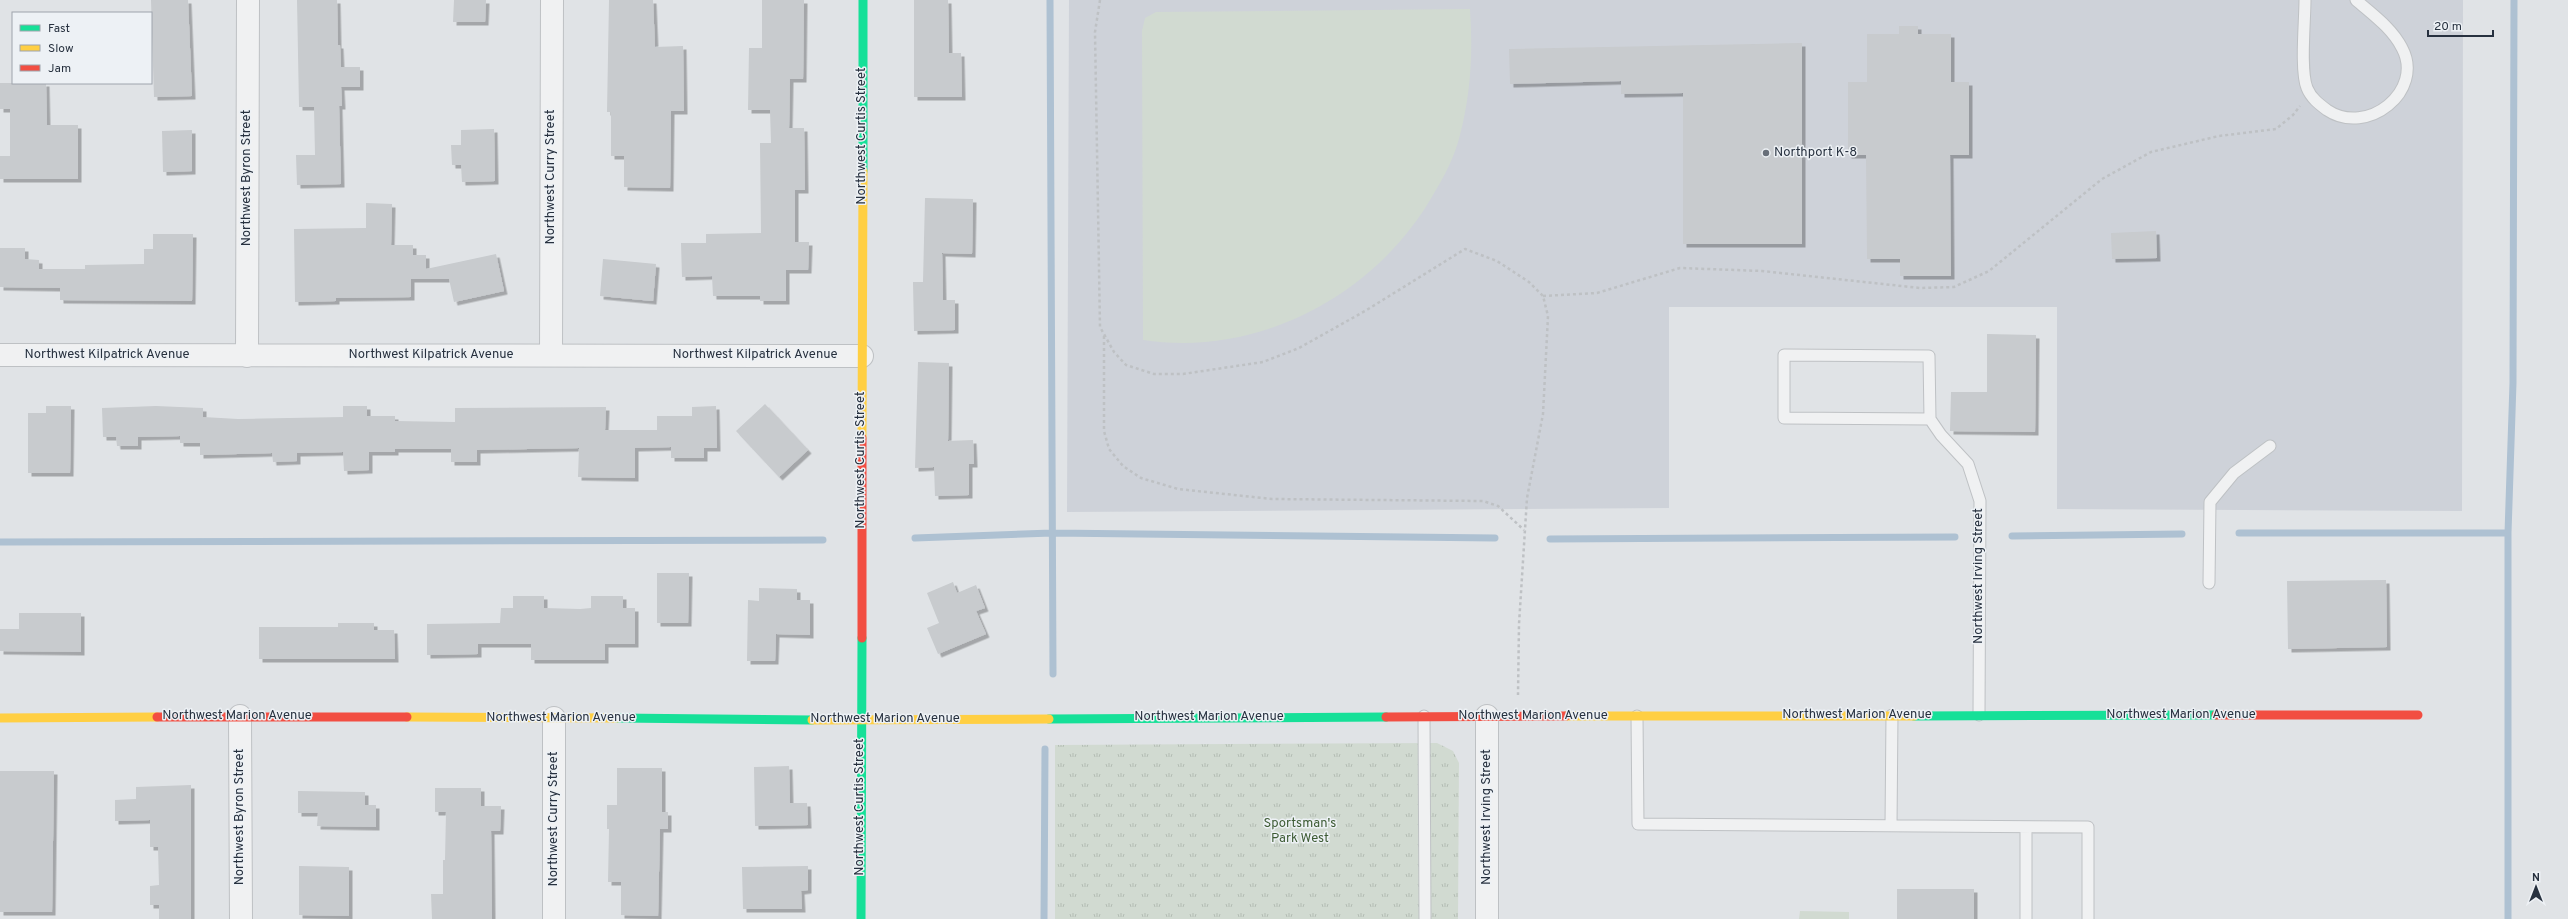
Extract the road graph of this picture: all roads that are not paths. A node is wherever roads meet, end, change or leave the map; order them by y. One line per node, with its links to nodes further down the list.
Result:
1 (248, 0): 8 (street, Northwest Byron Street)
2 (552, 0): 7 (street, Northwest Curry Street)
3 (863, 0): 9 (street, Northwest Curtis Street)
4 (2305, 0): 5 (lane)
5 (2356, 0)
6 (0, 355): 8 (street, Northwest Kilpatrick Avenue)
7 (551, 355): 8 (street, Northwest Kilpatrick Avenue); 9 (street, Northwest Kilpatrick Avenue)
8 (247, 356)
9 (862, 356): 22 (street, Northwest Curtis Street)
10 (1930, 419): 10 (lane); 14 (lane, Northwest Irving Street)
11 (2270, 446): 12 (lane)
12 (2209, 583)
13 (1892, 715): 14 (street, Northwest Marion Avenue); 19 (street, Northwest Marion Avenue); 23 (lane)
14 (1979, 715): 15 (street, Northwest Marion Avenue)
15 (2418, 715)
16 (240, 716): 20 (street, Northwest Marion Avenue); 21 (street, Northwest Marion Avenue); 25 (street, Northwest Byron Street)
17 (1424, 716): 18 (street, Northwest Marion Avenue); 22 (street, Northwest Marion Avenue); 28 (lane)
18 (1487, 716): 19 (street, Northwest Marion Avenue); 29 (street, Northwest Irving Street)
19 (1637, 716): 23 (lane)
20 (0, 718)
21 (554, 718): 22 (street, Northwest Marion Avenue); 26 (street, Northwest Curry Street)
22 (860, 720): 27 (street, Northwest Curtis Street)
23 (1891, 826): 24 (lane)
24 (2026, 828): 30 (lane); 31 (lane)
25 (241, 919)
26 (554, 919)
27 (860, 919)
28 (1425, 919)
29 (1487, 919)
30 (2026, 919)
31 (2088, 919)

